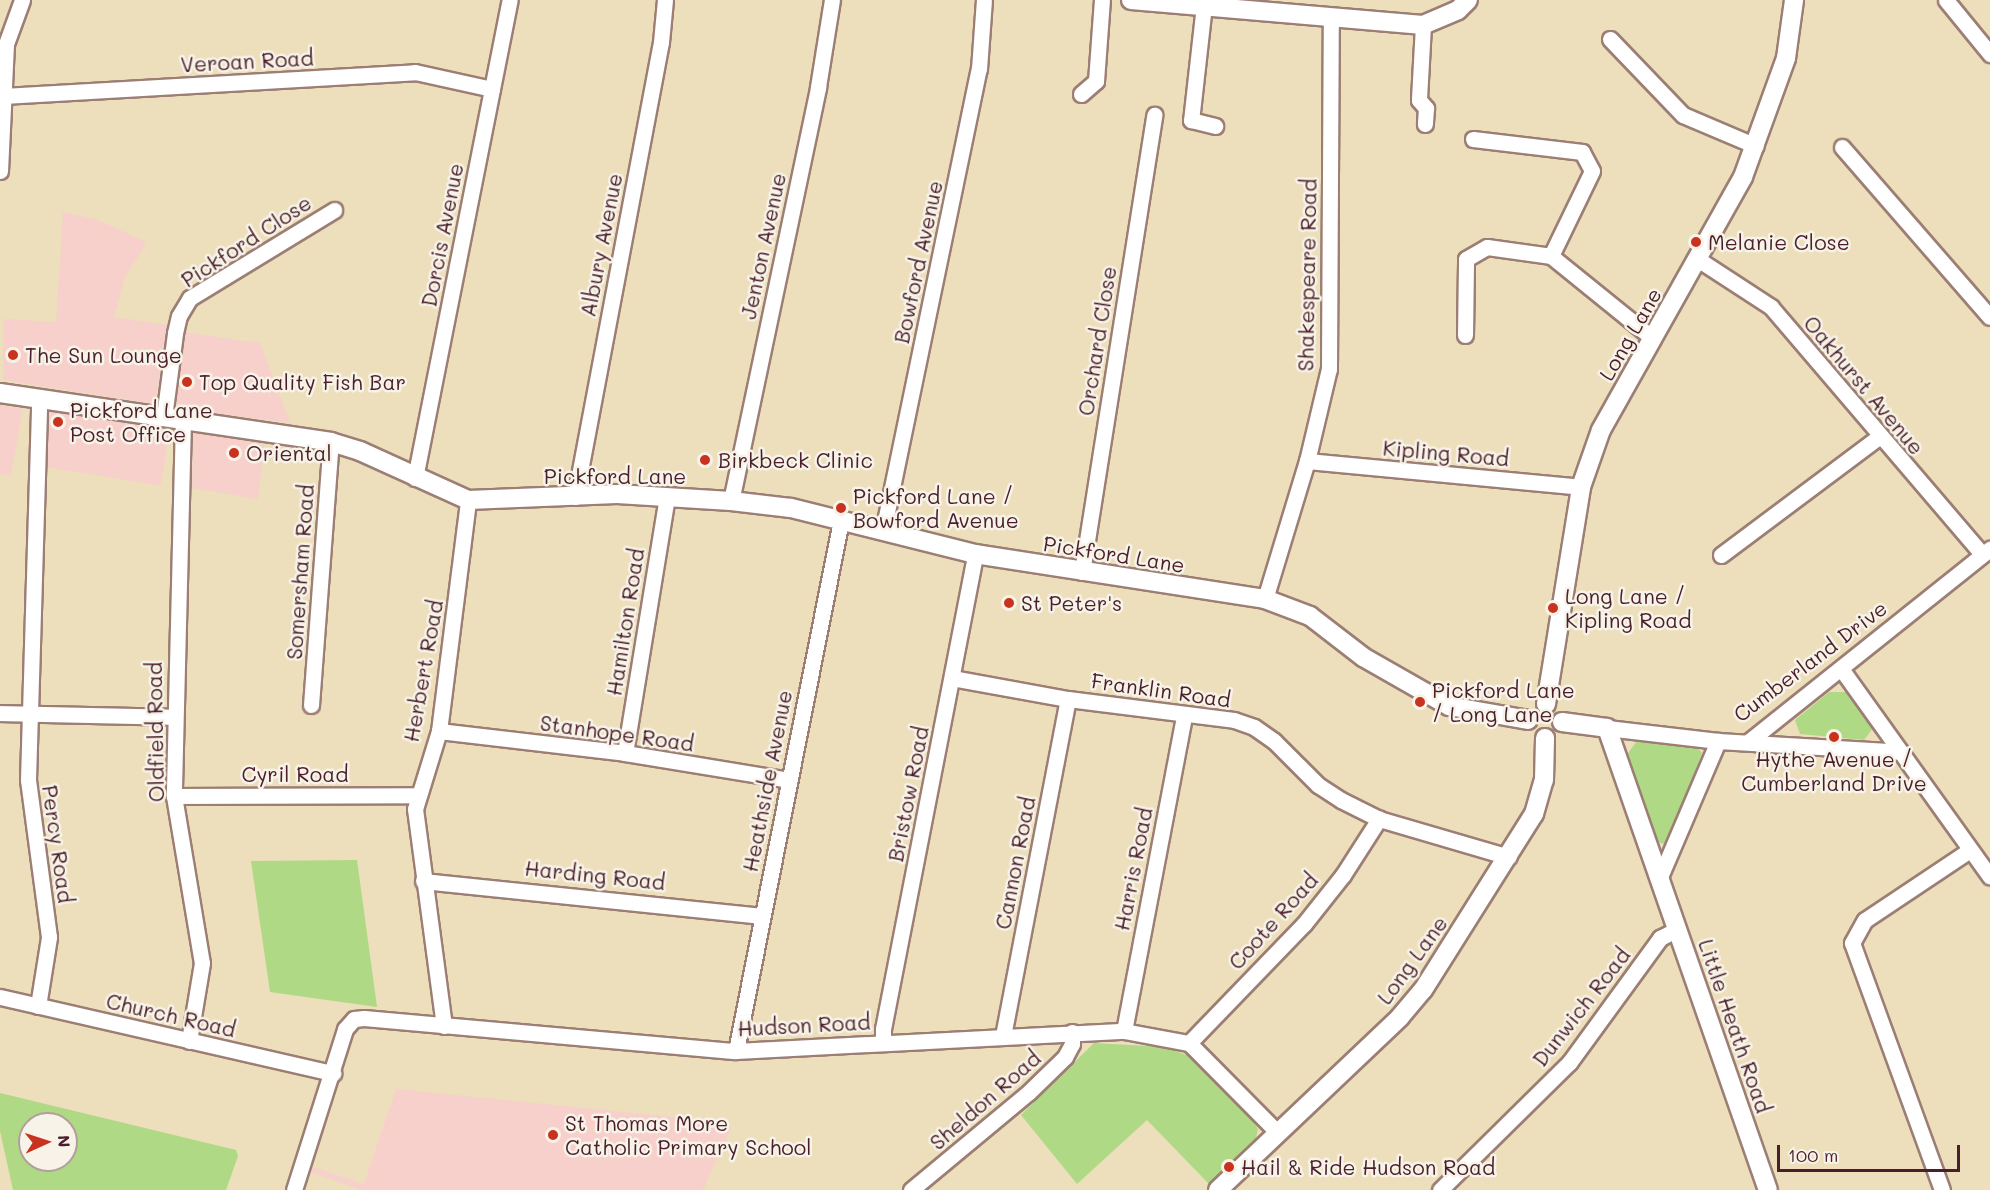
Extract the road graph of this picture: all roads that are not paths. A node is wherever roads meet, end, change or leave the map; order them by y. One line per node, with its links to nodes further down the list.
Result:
1 (22, 0): 18 (street)
2 (510, 0): 16 (street, Dorcis Avenue)
3 (665, 0): 41 (street, Albury Avenue)
4 (832, 0): 44 (street, Jenton Avenue)
5 (984, 0): 46 (street, Bowford Avenue)
6 (1102, 0): 17 (street)
7 (1131, 0): 11 (street)
8 (1468, 0): 13 (street)
9 (1794, 0): 23 (street, Long Lane)
10 (1946, 0): 15 (street)
11 (1204, 5): 12 (street); 21 (street)
12 (1330, 16): 13 (street); 38 (street, Shakespeare Road)
13 (1423, 24): 20 (street)
14 (1610, 39): 23 (street)
15 (1990, 54)
16 (492, 89): 18 (street, Veroan Road); 39 (street, Dorcis Avenue)
17 (1081, 94)
18 (3, 96): 25 (street)
19 (1154, 115): 50 (street, Orchard Close)
20 (1425, 124)
21 (1215, 126)
22 (1473, 139): 27 (street)
23 (1756, 146): 28 (street, Long Lane)
24 (1842, 147): 29 (street)
25 (0, 171)
26 (334, 210): 34 (street, Pickford Close)
27 (1551, 256): 30 (street); 31 (street)
28 (1699, 260): 31 (street, Long Lane); 36 (street, Oakhurst Avenue)
29 (1990, 317)
30 (1465, 335)
31 (1651, 337): 40 (street, Long Lane)
32 (0, 393): 33 (street, Pickford Lane)
33 (39, 399): 34 (street, Pickford Lane); 58 (street, Percy Road)
34 (164, 417): 35 (street, Pickford Lane)
35 (183, 420): 37 (street, Pickford Lane); 60 (street, Oldfield Road)
36 (1880, 436): 47 (street, Oakhurst Avenue); 49 (street)
37 (331, 442): 39 (street, Pickford Lane); 56 (street, Somersham Road)
38 (1307, 461): 40 (street, Kipling Road); 51 (street, Shakespeare Road)
39 (415, 478): 43 (street, Pickford Lane)
40 (1581, 487): 55 (street, Long Lane)
41 (575, 497): 42 (street, Pickford Lane); 43 (street, Pickford Lane)
42 (667, 497): 44 (street, Pickford Lane); 69 (street, Hamilton Road)
43 (468, 500): 64 (street, Herbert Road)
44 (731, 501): 45 (street, Pickford Lane)
45 (841, 520): 46 (street, Pickford Lane); 70 (street, Heathside Avenue)
46 (883, 531): 48 (street, Pickford Lane)
47 (1986, 552): 52 (street, Cumberland Drive)
48 (975, 554): 50 (street, Pickford Lane); 53 (street, Bristow Road)
49 (1721, 555)
50 (1082, 572): 51 (street, Pickford Lane)
51 (1265, 598): 61 (street, Pickford Lane)
52 (1842, 670): 67 (street, Cumberland Drive); 68 (street)
53 (952, 678): 54 (street, Franklin Road); 88 (street, Bristow Road)
54 (1068, 699): 59 (street, Franklin Road); 86 (street, Cannon Road)
55 (1546, 704): 61 (street); 62 (street)
56 (311, 705)
57 (0, 713): 58 (street)
58 (30, 714): 60 (street); 82 (street, Percy Road)
59 (1184, 715): 73 (street, Franklin Road); 84 (street, Harris Road)
60 (174, 717): 72 (street, Oldfield Road)
61 (1528, 720): 65 (street)
62 (1563, 722): 63 (street, Cumberland Drive); 65 (street)
63 (1607, 728): 66 (street, Cumberland Drive); 76 (street, Little Heath Road)
64 (438, 731): 69 (street, Stanhope Road); 71 (street, Herbert Road)
65 (1545, 738): 75 (street, Long Lane)
66 (1718, 741): 67 (street, Cumberland Drive); 76 (street)
67 (1748, 742): 68 (street)
68 (1900, 752): 74 (street)
69 (625, 753): 70 (street, Stanhope Road)
70 (789, 780): 79 (street, Heathside Avenue)
71 (417, 795): 72 (street, Cyril Road); 78 (street, Herbert Road)
72 (174, 796): 87 (street, Oldfield Road)
73 (1379, 819): 75 (street, Franklin Road); 89 (street, Coote Road)
74 (1970, 850): 77 (street); 98 (street)
75 (1509, 857): 92 (street, Long Lane)
76 (1660, 877): 80 (street, Little Heath Road)
77 (1990, 877)
78 (423, 881): 79 (street, Harding Road); 83 (street, Herbert Road)
79 (762, 916): 90 (street, Heathside Avenue)
80 (1678, 929): 96 (street, Dunwich Road); 97 (street, Little Heath Road)
81 (0, 997): 82 (street, Church Road)
82 (39, 1006): 87 (street, Church Road)
83 (444, 1026): 90 (street, Hudson Road); 91 (street, Hudson Road)
84 (1124, 1031): 85 (street, Hudson Road); 89 (street, Hudson Road)
85 (1072, 1032): 86 (street, Hudson Road); 94 (street, Sheldon Road)
86 (1003, 1036): 88 (street, Hudson Road)
87 (189, 1041): 91 (street, Church Road)
88 (883, 1042): 90 (street, Hudson Road)
89 (1189, 1043): 92 (street)
90 (735, 1051)
91 (333, 1073): 93 (street)
92 (1278, 1133): 95 (street, Long Lane)
93 (294, 1190)
94 (911, 1190)
95 (1218, 1190)
96 (1440, 1190)
97 (1768, 1190)
98 (1942, 1190)

